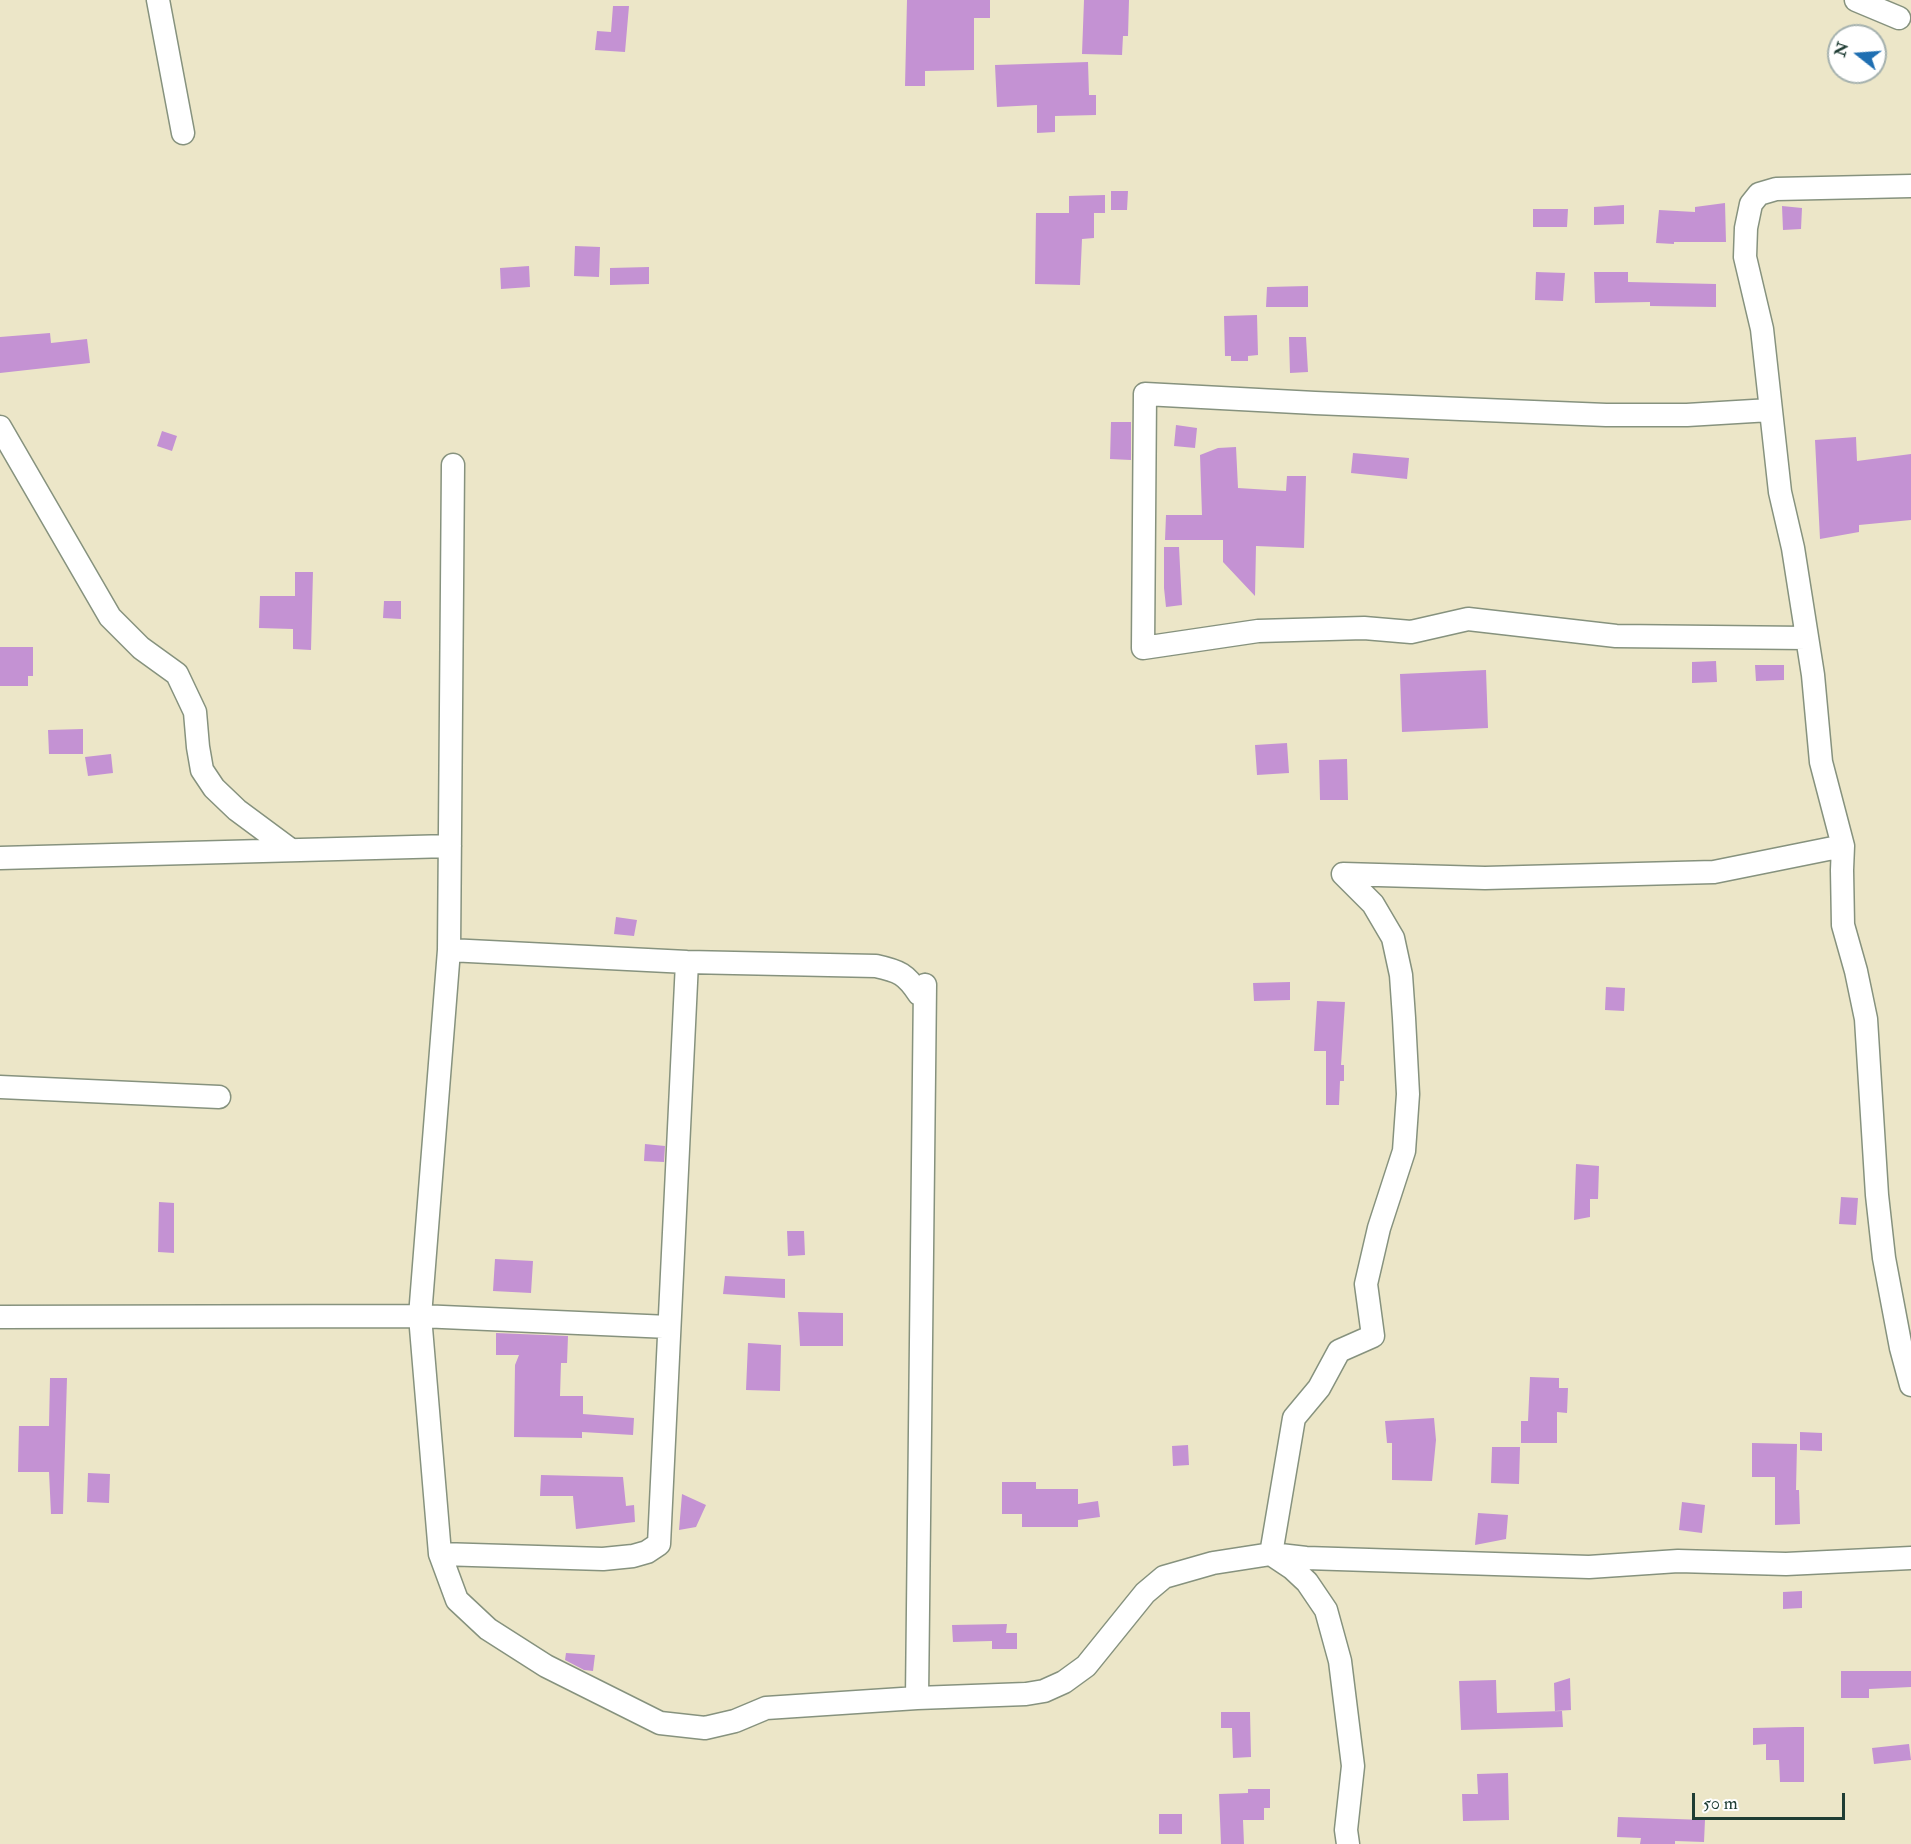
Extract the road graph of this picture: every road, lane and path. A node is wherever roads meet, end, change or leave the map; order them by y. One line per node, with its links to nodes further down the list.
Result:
1 (158, 0): 4 (street)
2 (1856, 0): 3 (street)
3 (1899, 16)
4 (183, 133)
5 (1911, 186): 6 (street)
6 (1770, 410): 9 (street); 9 (street)
7 (0, 427): 12 (street)
8 (453, 465): 10 (street)
9 (1806, 638): 11 (street)
10 (450, 846): 12 (street); 14 (street)
11 (1844, 846): 21 (street); 23 (street)
12 (291, 850): 13 (street)
13 (0, 858)
14 (448, 950): 15 (street); 18 (street)
15 (687, 962): 20 (street); 25 (street)
16 (0, 1087): 17 (street)
17 (219, 1097)
18 (420, 1316): 19 (street); 20 (street); 22 (street)
19 (0, 1317)
20 (669, 1327): 22 (street)
21 (1911, 1385)
22 (440, 1554): 25 (street)
23 (1271, 1554): 24 (street); 25 (street); 26 (street)
24 (1911, 1558)
25 (917, 1698)
26 (1347, 1844)

